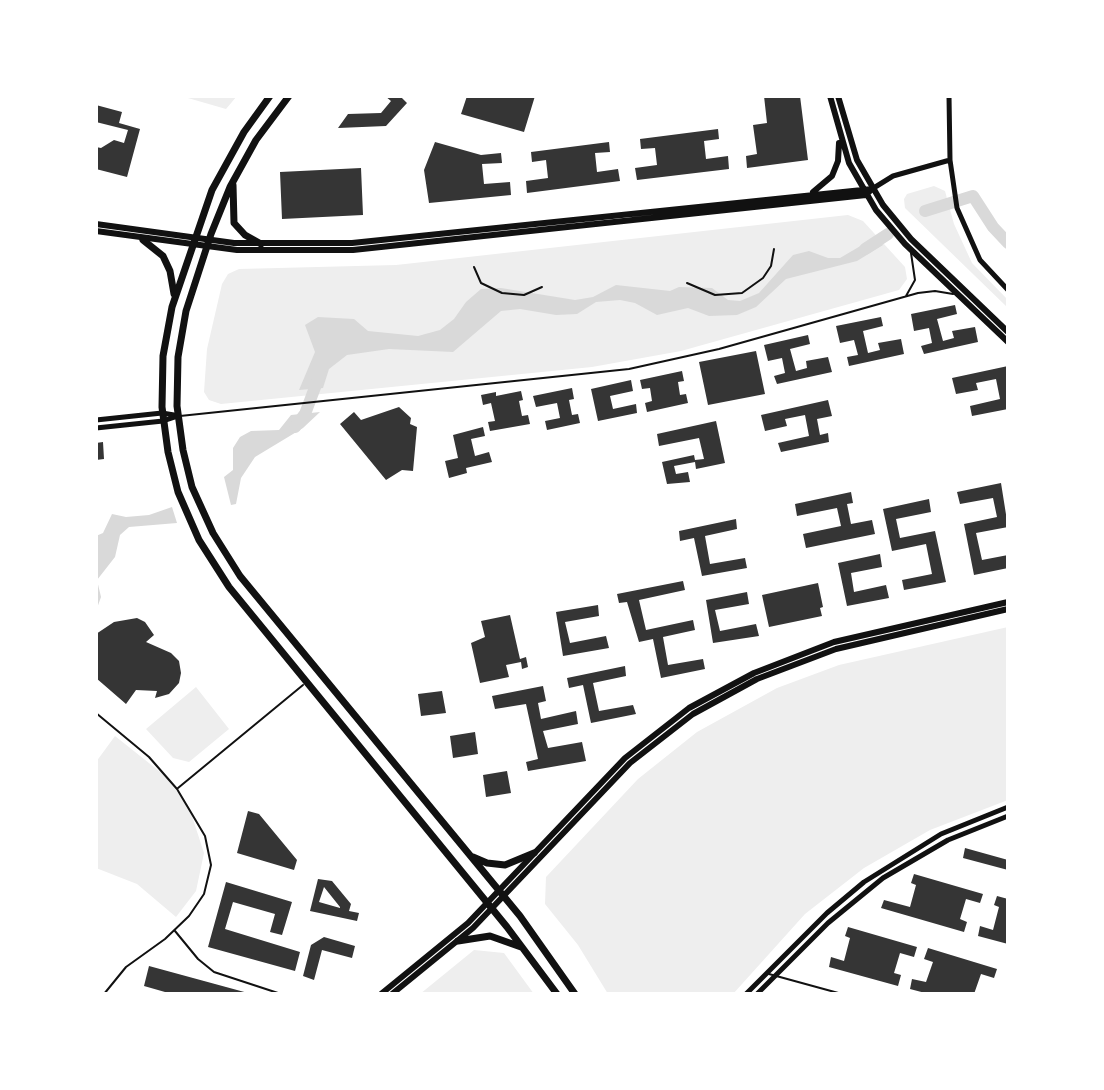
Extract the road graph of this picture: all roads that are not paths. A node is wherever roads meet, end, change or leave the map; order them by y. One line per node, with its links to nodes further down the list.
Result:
1 (270, 96): 15 (main road)
2 (289, 96): 8 (main road)
3 (830, 96): 6 (main road)
4 (838, 96): 9 (main road)
5 (949, 96): 7 (street)
6 (839, 134): 10 (main road); 11 (main road)
7 (950, 159): 9 (street); 19 (street)
8 (234, 178): 16 (main road); 17 (main road)
9 (872, 189): 10 (main road); 23 (main road)
10 (864, 192): 11 (main road); 16 (main road); 18 (main road)
11 (809, 195): 17 (main road)
12 (96, 224): 15 (main road)
13 (96, 232): 14 (main road)
14 (143, 240): 15 (main road); 22 (main road)
15 (192, 242): 16 (main road); 22 (main road)
16 (207, 244): 17 (main road); 25 (main road)
17 (261, 244)
18 (908, 247): 20 (lane); 21 (main road)
19 (1008, 290)
20 (905, 297): 21 (lane); 25 (lane)
21 (960, 297): 24 (main road)
22 (174, 300): 26 (main road)
23 (1008, 332)
24 (1008, 342)
25 (178, 416): 26 (street); 36 (main road)
26 (163, 417): 27 (street); 28 (street); 31 (main road)
27 (96, 420)
28 (96, 428)
29 (1008, 602): 37 (main road)
30 (1008, 609): 38 (main road)
31 (307, 682): 33 (lane); 39 (main road)
32 (96, 713): 33 (lane)
33 (177, 789): 40 (lane)
34 (1008, 807): 43 (street)
35 (1008, 816): 44 (street)
36 (466, 852): 37 (main road); 38 (main road)
37 (534, 853): 38 (main road)
38 (501, 894): 39 (main road); 50 (main road)
39 (490, 906): 41 (main road); 42 (main road); 47 (main road)
40 (175, 931): 45 (lane); 46 (lane)
41 (458, 941): 42 (main road); 48 (main road)
42 (524, 949): 49 (main road)
43 (766, 974): 44 (lane); 51 (street)
44 (775, 976): 52 (street); 53 (lane)
45 (104, 994)
46 (281, 994)
47 (381, 994)
48 (392, 994)
49 (557, 994)
50 (575, 994)
51 (746, 994)
52 (757, 994)
53 (842, 994)

